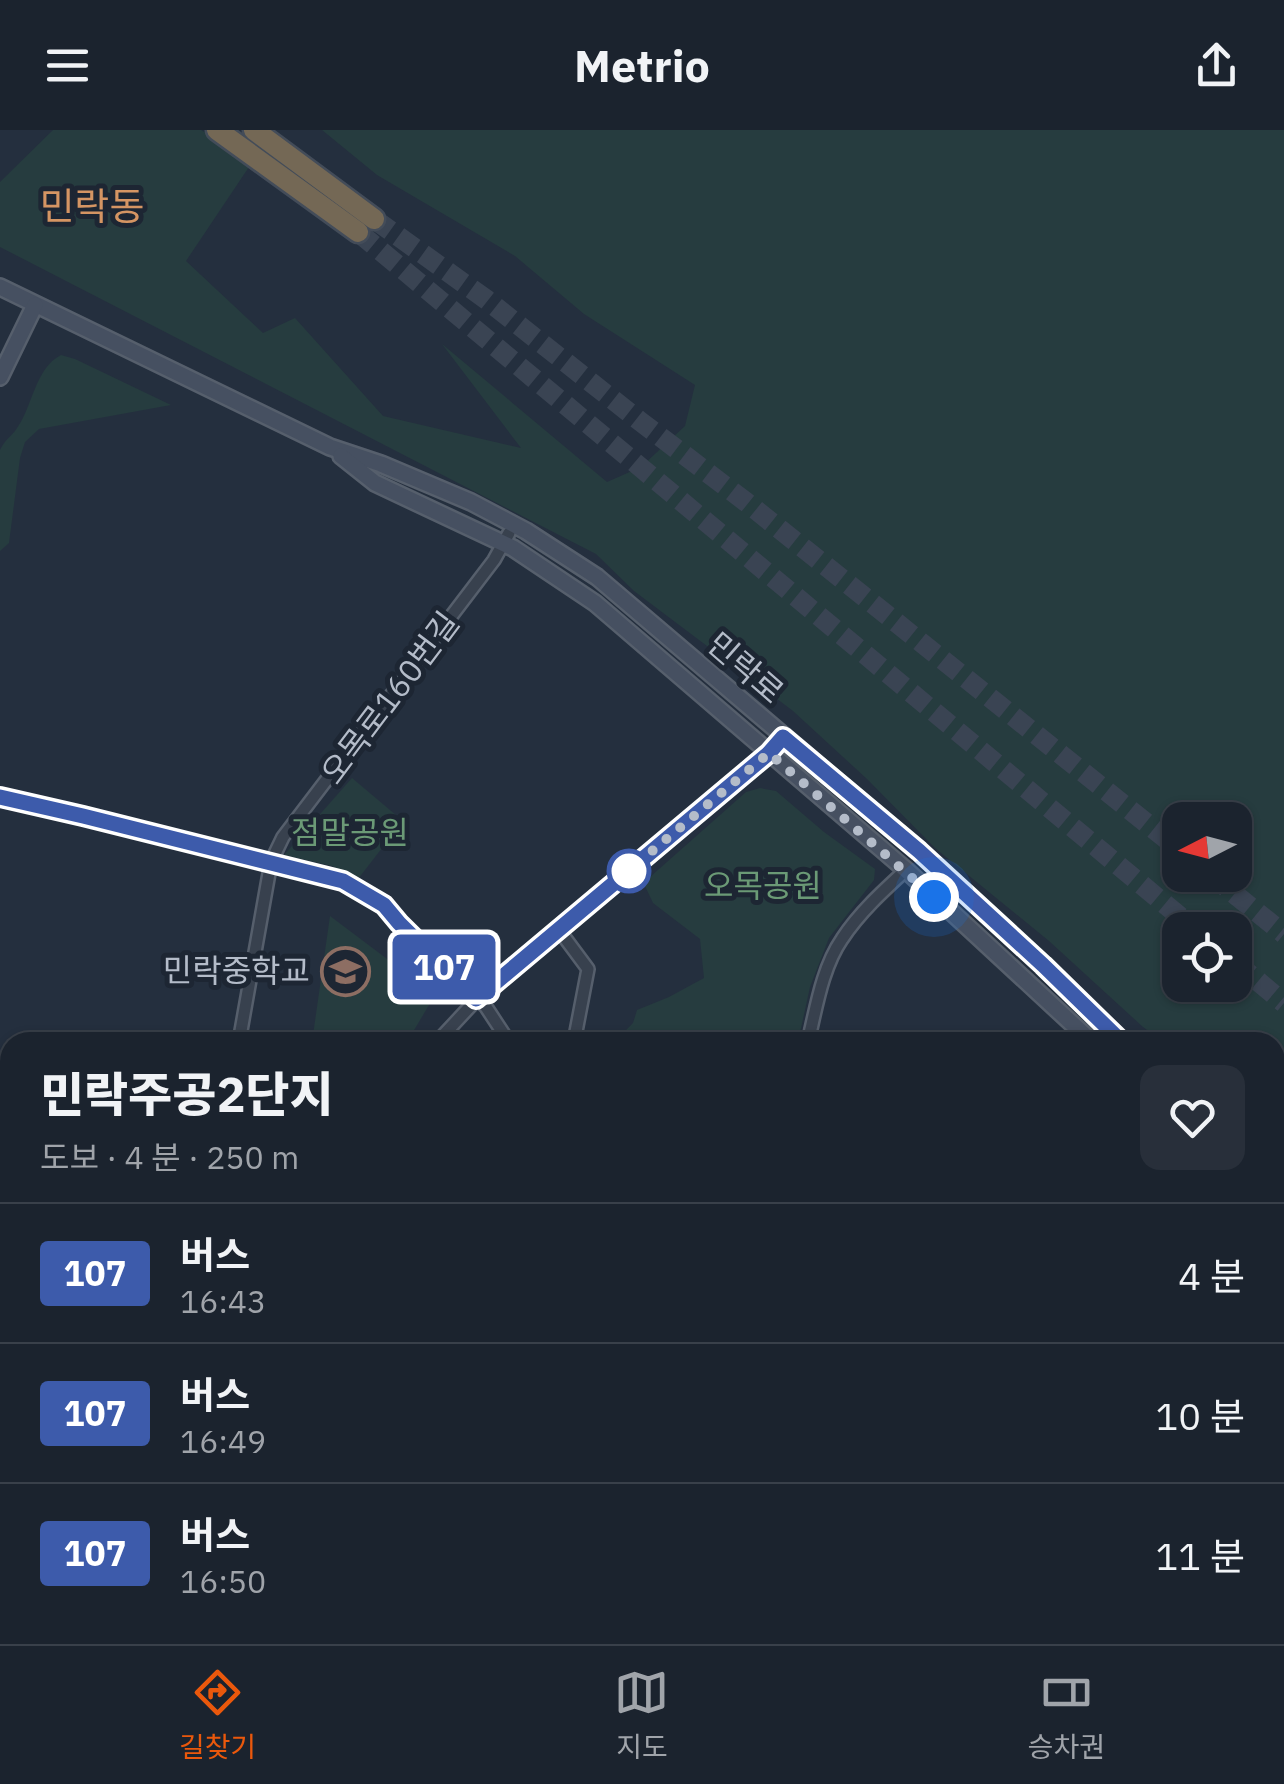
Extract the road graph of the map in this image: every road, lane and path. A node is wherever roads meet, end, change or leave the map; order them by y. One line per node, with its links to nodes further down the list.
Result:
1 (217, 130): 2 (highway)
2 (254, 130)
3 (0, 287): 4 (main road, 민락로)
4 (35, 305): 5 (main road); 6 (main road, 민락로)
5 (0, 378)
6 (330, 447): 8 (main road, 민락로); 9 (main road, 민락로)
7 (508, 533): 11 (street, 오목로160번길)
8 (783, 737): 9 (street); 21 (main road, 민락로)
9 (769, 753): 12 (main road, 민락로); 13 (street)
10 (0, 797): 11 (street)
11 (271, 862): 14 (street); 15 (street)
12 (906, 870): 19 (street); 20 (main road, 민락로)
13 (559, 930): 14 (street); 18 (street)
14 (476, 999): 16 (street); 17 (street)
15 (241, 1032)
16 (446, 1032)
17 (502, 1032)
18 (576, 1032)
19 (811, 1032)
20 (1079, 1032)
21 (1112, 1032)

